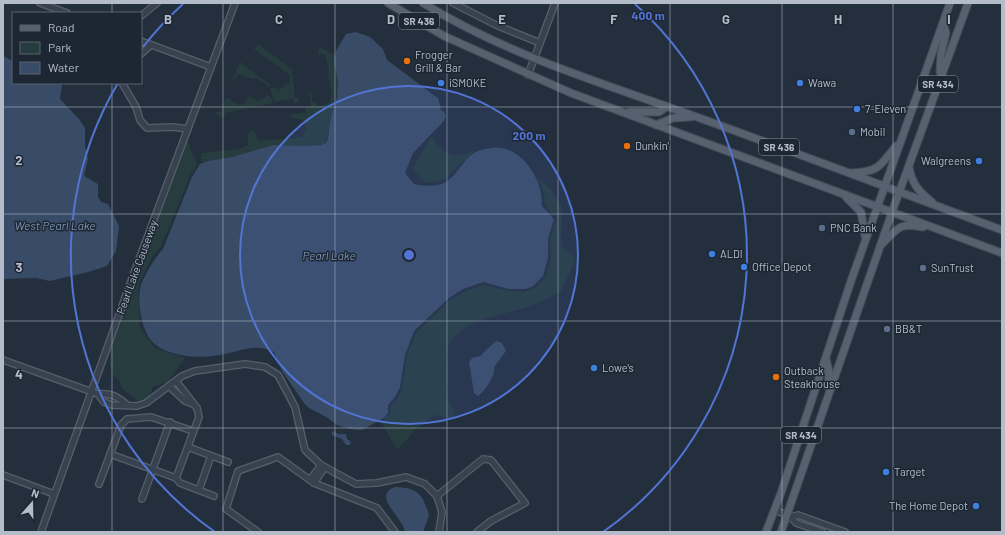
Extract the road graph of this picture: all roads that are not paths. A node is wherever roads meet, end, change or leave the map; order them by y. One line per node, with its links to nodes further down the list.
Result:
1 (40, 3): 10 (street)
2 (157, 3): 11 (street)
3 (235, 3): 18 (street, Pearl Lake Causeway)
4 (388, 3): 19 (main road, SR 436)
5 (423, 3): 17 (main road, SR 436)
6 (453, 3): 14 (street)
7 (555, 3): 14 (street)
8 (950, 3): 12 (main road, SR 434)
9 (968, 3): 20 (main road, SR 434)
10 (64, 12)
11 (142, 15)
12 (943, 24): 20 (main road); 27 (main road, SR 434)
13 (142, 41): 15 (street)
14 (540, 43): 17 (street)
15 (151, 45): 16 (street); 18 (street)
16 (142, 53)
17 (534, 58): 19 (street); 22 (main road, SR 436)
18 (212, 67): 26 (street, Pearl Lake Causeway)
19 (528, 75): 23 (main road, SR 436)
20 (940, 80): 28 (main road, SR 434)
21 (123, 84): 26 (street)
22 (666, 107): 23 (main road); 24 (main road, SR 436)
23 (619, 111): 25 (main road, SR 436)
24 (695, 117): 25 (main road); 29 (main road, SR 436)
25 (656, 125): 32 (main road, SR 436)
26 (188, 129): 45 (street, Pearl Lake Causeway)
27 (900, 142): 29 (main road); 30 (main road, SR 434)
28 (909, 165): 31 (main road, SR 434); 34 (main road)
29 (848, 173): 30 (main road, SR 436)
30 (884, 187): 31 (main road, SR 436); 33 (main road, SR 434)
31 (899, 192): 34 (main road, SR 436); 35 (main road, SR 434)
32 (843, 194): 33 (main road, SR 436); 38 (main road)
33 (878, 206): 35 (main road, SR 436); 38 (main road, SR 434)
34 (939, 207): 36 (main road, SR 436)
35 (892, 212): 37 (main road, SR 436); 39 (main road, SR 434)
36 (1002, 230)
37 (945, 232): 39 (main road); 40 (main road, SR 436)
38 (866, 239): 41 (main road, SR 434)
39 (880, 246): 47 (main road, SR 434)
40 (1002, 253)
41 (826, 359): 47 (main road); 67 (main road, SR 434)
42 (3, 360): 45 (street)
43 (176, 381): 44 (street); 48 (street); 56 (street)
44 (169, 386): 48 (street); 49 (street)
45 (92, 392): 46 (street); 63 (street, Pearl Lake Causeway)
46 (98, 394): 49 (street); 49 (street)
47 (828, 395): 68 (main road, SR 434)
48 (193, 404): 51 (street)
49 (127, 405)
50 (170, 422): 51 (street); 53 (street); 57 (street)
51 (194, 431): 52 (street)
52 (188, 447): 54 (street); 59 (street)
53 (110, 454): 57 (street); 61 (street)
54 (211, 456): 55 (street); 62 (street)
55 (228, 462)
56 (323, 466): 60 (street); 64 (street)
57 (153, 469): 59 (street); 66 (street)
58 (3, 476): 63 (street)
59 (176, 478): 62 (street)
60 (312, 482): 70 (street); 71 (street)
61 (100, 484)
62 (199, 490): 65 (street)
63 (54, 494): 69 (street, Pearl Lake Causeway)
64 (439, 494): 72 (street); 73 (street)
65 (214, 496)
66 (142, 499)
67 (775, 510): 68 (street); 74 (main road, SR 434)
68 (789, 516): 75 (main road, SR 434); 76 (street); 77 (street)
69 (41, 532)
70 (258, 532)
71 (395, 532)
72 (439, 532)
73 (477, 532)
74 (766, 532)
75 (781, 532)
76 (822, 532)
77 (845, 532)

